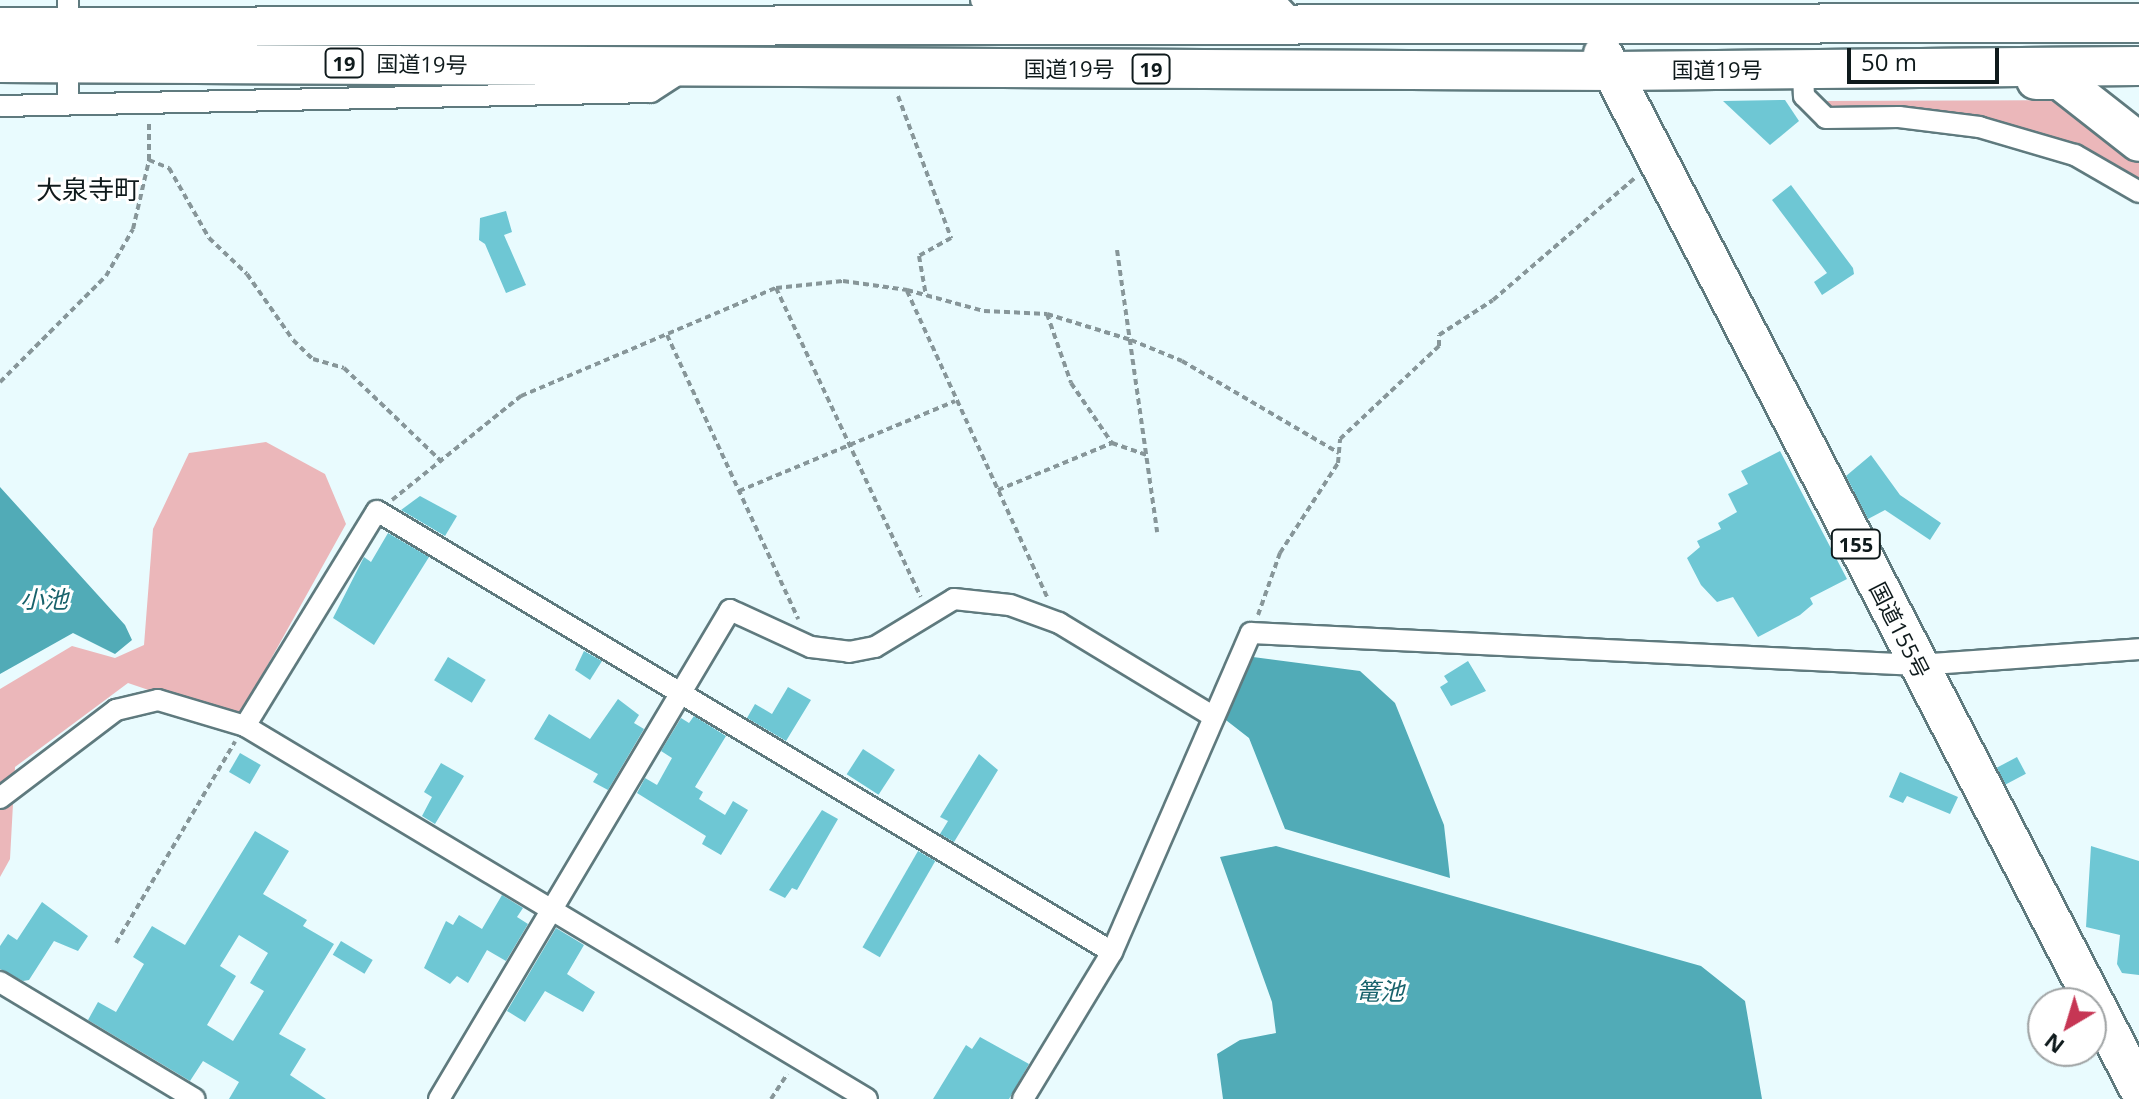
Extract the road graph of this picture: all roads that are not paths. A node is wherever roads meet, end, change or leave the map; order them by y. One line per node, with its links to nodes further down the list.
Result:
1 (981, 0): 4 (street)
2 (1577, 12): 3 (highway, 国道19号 / 19); 4 (highway, 国道19号 / 19); 11 (highway, 国道155号 / 155)
3 (2134, 15)
4 (1296, 23): 6 (highway, 国道19号 / 19)
5 (0, 27): 6 (highway, 国道19号 / 19)
6 (68, 30): 7 (highway, 国道19号 / 19); 9 (highway, 国道19号 / 19); 12 (street)
7 (0, 63)
8 (2139, 66): 10 (highway, 国道19号 / 19)
9 (689, 68): 11 (highway, 国道19号 / 19); 12 (street)
10 (1816, 69): 11 (highway, 国道19号 / 19); 14 (highway); 15 (street)
11 (1614, 71): 17 (highway, 国道155号 / 155)
12 (68, 104): 13 (street)
13 (0, 106)
14 (2139, 142)
15 (2139, 192)
16 (2139, 649): 17 (street)
17 (1918, 665): 19 (street); 25 (highway, 国道155号 / 155)
18 (681, 691): 19 (street); 20 (street); 22 (street); 23 (street)
19 (1214, 717): 23 (street)
20 (245, 726): 21 (street); 22 (street)
21 (0, 798)
22 (553, 908): 27 (street); 28 (street)
23 (1112, 952): 29 (street)
24 (0, 982): 26 (street)
25 (2139, 1089)
26 (195, 1099)
27 (439, 1099)
28 (867, 1099)
29 (1023, 1099)

